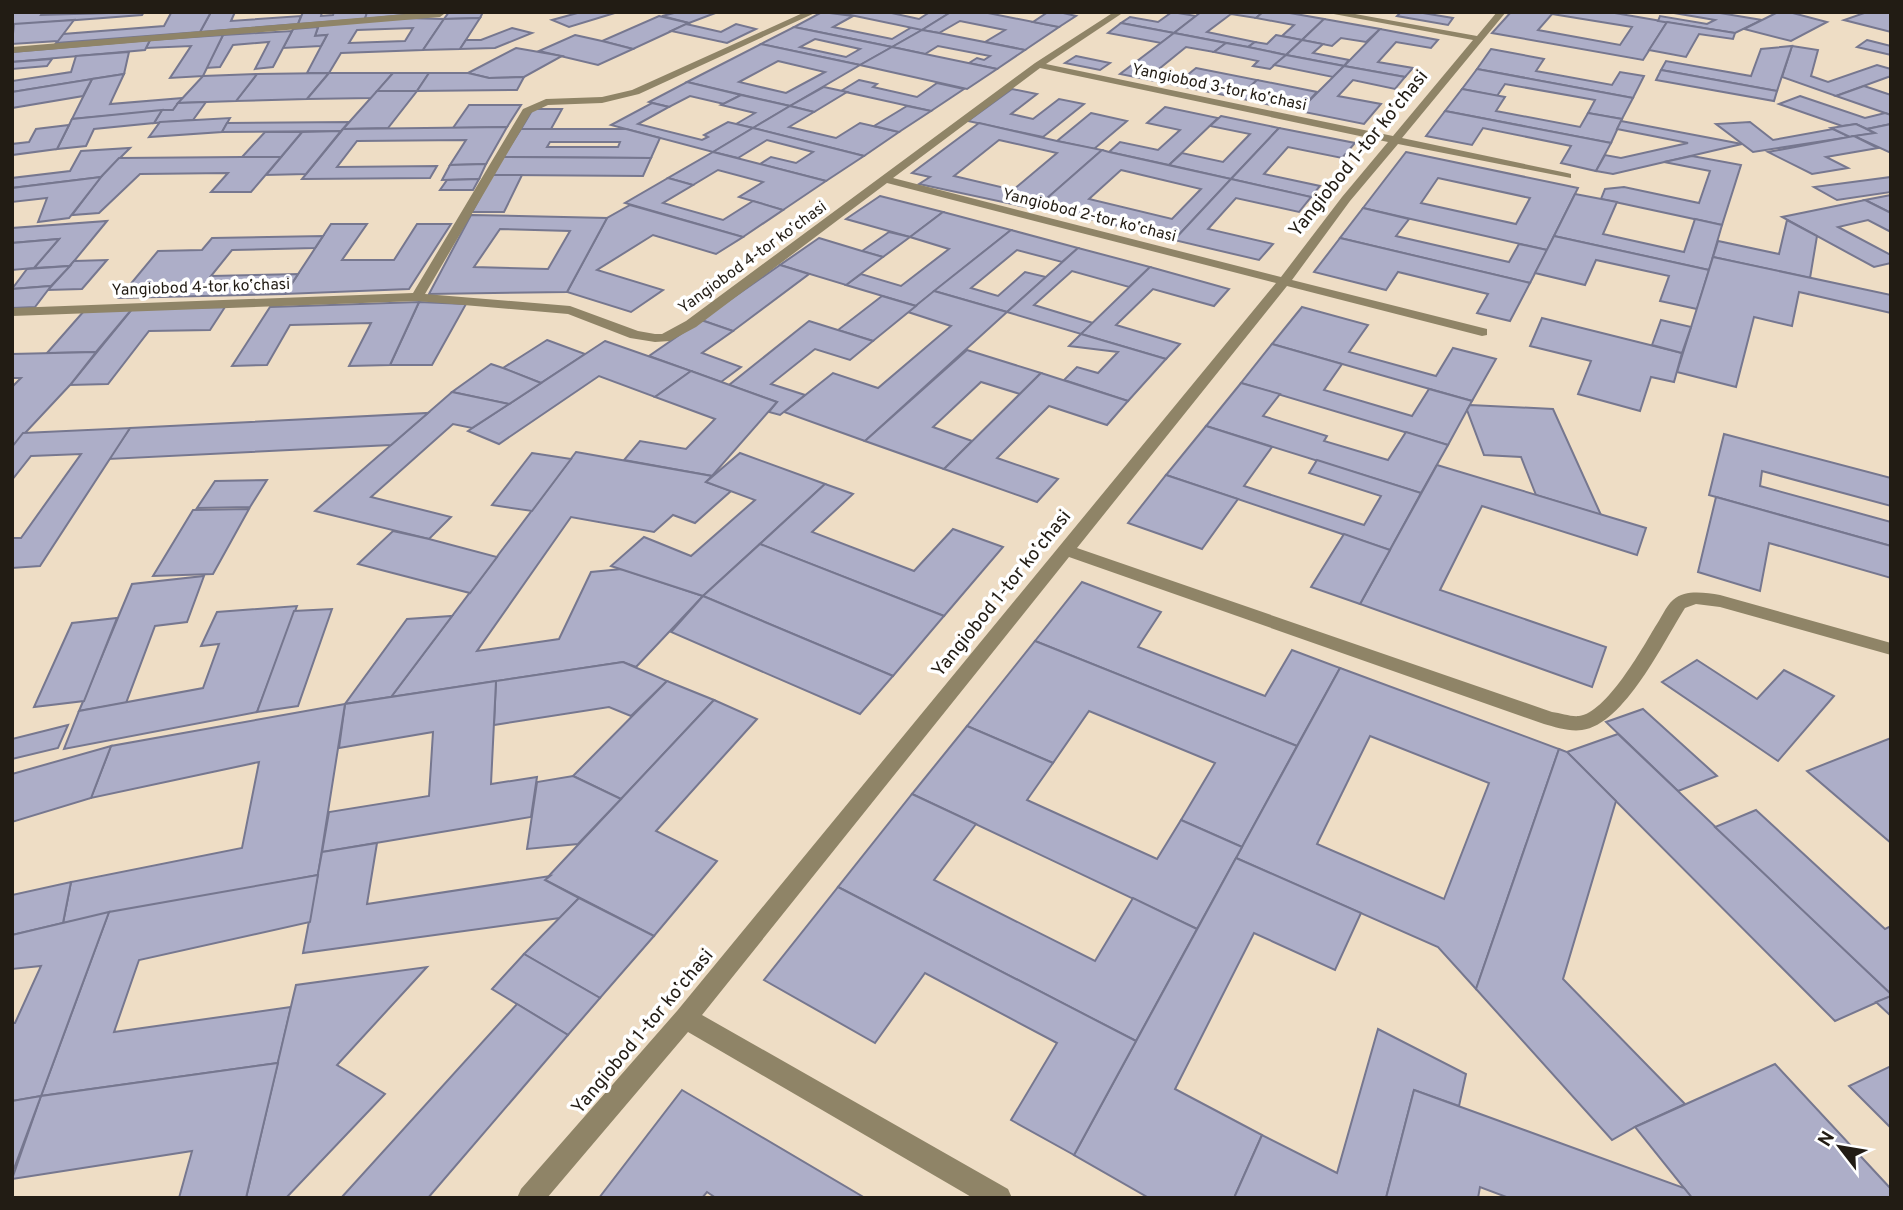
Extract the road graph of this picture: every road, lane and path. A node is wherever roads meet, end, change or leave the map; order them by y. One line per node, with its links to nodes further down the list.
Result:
1 (813, 12): 13 (street)
2 (1119, 12): 8 (street, Yangiobod 4-tor koʼchasi)
3 (1327, 12): 6 (street)
4 (1502, 12): 6 (street, Yangiobod 1-tor koʼchasi)
5 (440, 14): 7 (street)
6 (1481, 38): 9 (street, Yangiobod 1-tor koʼchasi)
7 (12, 50)
8 (1038, 65): 9 (street, Yangiobod 3-tor koʼchasi); 11 (street, Yangiobod 4-tor koʼchasi)
9 (1394, 141): 10 (street, Yangiobod 3-tor koʼchasi); 12 (street, Yangiobod 1-tor koʼchasi)
10 (1567, 176)
11 (887, 180): 12 (street, Yangiobod 2-tor koʼchasi); 13 (street, Yangiobod 4-tor koʼchasi)
12 (1284, 282): 15 (street, Yangiobod 2-tor koʼchasi); 16 (street, Yangiobod 1-tor koʼchasi)
13 (417, 297): 14 (street, Yangiobod 4-tor koʼchasi)
14 (12, 312)
15 (1482, 332)
16 (1065, 550): 17 (street); 18 (street, Yangiobod 1-tor koʼchasi)
17 (1891, 649)
18 (685, 1018): 19 (street, Yangiobod 1-tor koʼchasi); 20 (street)
19 (530, 1198)
20 (999, 1198)

